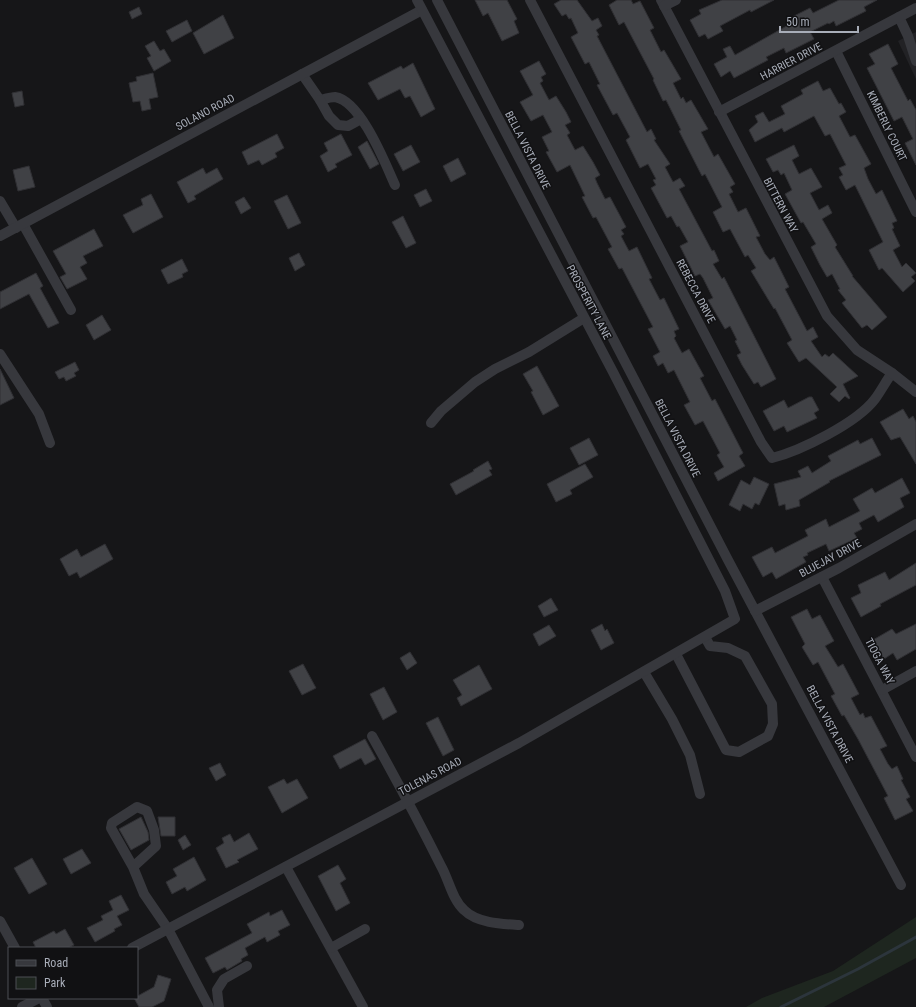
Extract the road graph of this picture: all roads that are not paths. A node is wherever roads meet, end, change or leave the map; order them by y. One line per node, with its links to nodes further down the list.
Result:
1 (417, 0): 7 (street, PROSPERITY LANE)
2 (437, 0): 29 (street, BELLA VISTA DRIVE)
3 (530, 0): 23 (street, REBECCA DRIVE)
4 (676, 0): 5 (street)
5 (662, 3): 13 (street, BITTERN WAY)
6 (916, 8): 8 (street, HARRIER DRIVE)
7 (422, 10): 11 (street, SOLANO ROAD); 21 (street, PROSPERITY LANE)
8 (899, 17): 9 (street, HARRIER DRIVE); 10 (street)
9 (836, 50): 13 (street, HARRIER DRIVE); 17 (street, KIMBERLY COURT)
10 (916, 62)
11 (302, 74): 12 (street); 18 (street, SOLANO ROAD)
12 (320, 100): 14 (street); 14 (street)
13 (719, 112): 23 (street, BITTERN WAY)
14 (361, 119): 15 (street)
15 (395, 185)
16 (0, 201): 18 (street)
17 (916, 212)
18 (19, 226): 19 (street, SOLANO ROAD); 20 (street)
19 (0, 236)
20 (71, 310)
21 (584, 318): 25 (street); 30 (street, PROSPERITY LANE)
22 (0, 354): 26 (street)
23 (892, 373): 24 (street, BITTERN WAY)
24 (916, 392)
25 (431, 423)
26 (50, 443)
27 (916, 524): 28 (street, BLUEJAY DRIVE)
28 (822, 576): 29 (street, BLUEJAY DRIVE); 35 (street, TIOGA WAY)
29 (755, 611): 42 (street, BELLA VISTA DRIVE)
30 (735, 619): 31 (street, TOLENAS ROAD)
31 (705, 637): 32 (street, TOLENAS ROAD); 32 (street)
32 (676, 654): 34 (street, TOLENAS ROAD)
33 (916, 671): 35 (street)
34 (644, 672): 38 (street); 39 (street, TOLENAS ROAD)
35 (882, 690): 37 (street, TIOGA WAY)
36 (372, 736): 39 (street)
37 (916, 757)
38 (700, 794)
39 (408, 802): 41 (street, TOLENAS ROAD); 44 (street)
40 (133, 866): 40 (street); 46 (street)
41 (286, 867): 46 (street, TOLENAS ROAD); 49 (street)
42 (901, 885)
43 (0, 921): 47 (street)
44 (519, 926)
45 (365, 928): 49 (street)
46 (168, 929): 48 (street, TOLENAS ROAD); 53 (street)
47 (14, 947)
48 (134, 947)
49 (331, 948): 55 (street)
50 (247, 966): 54 (street)
51 (37, 999): 52 (street)
52 (22, 1007)
53 (209, 1007)
54 (219, 1007)
55 (363, 1007)

